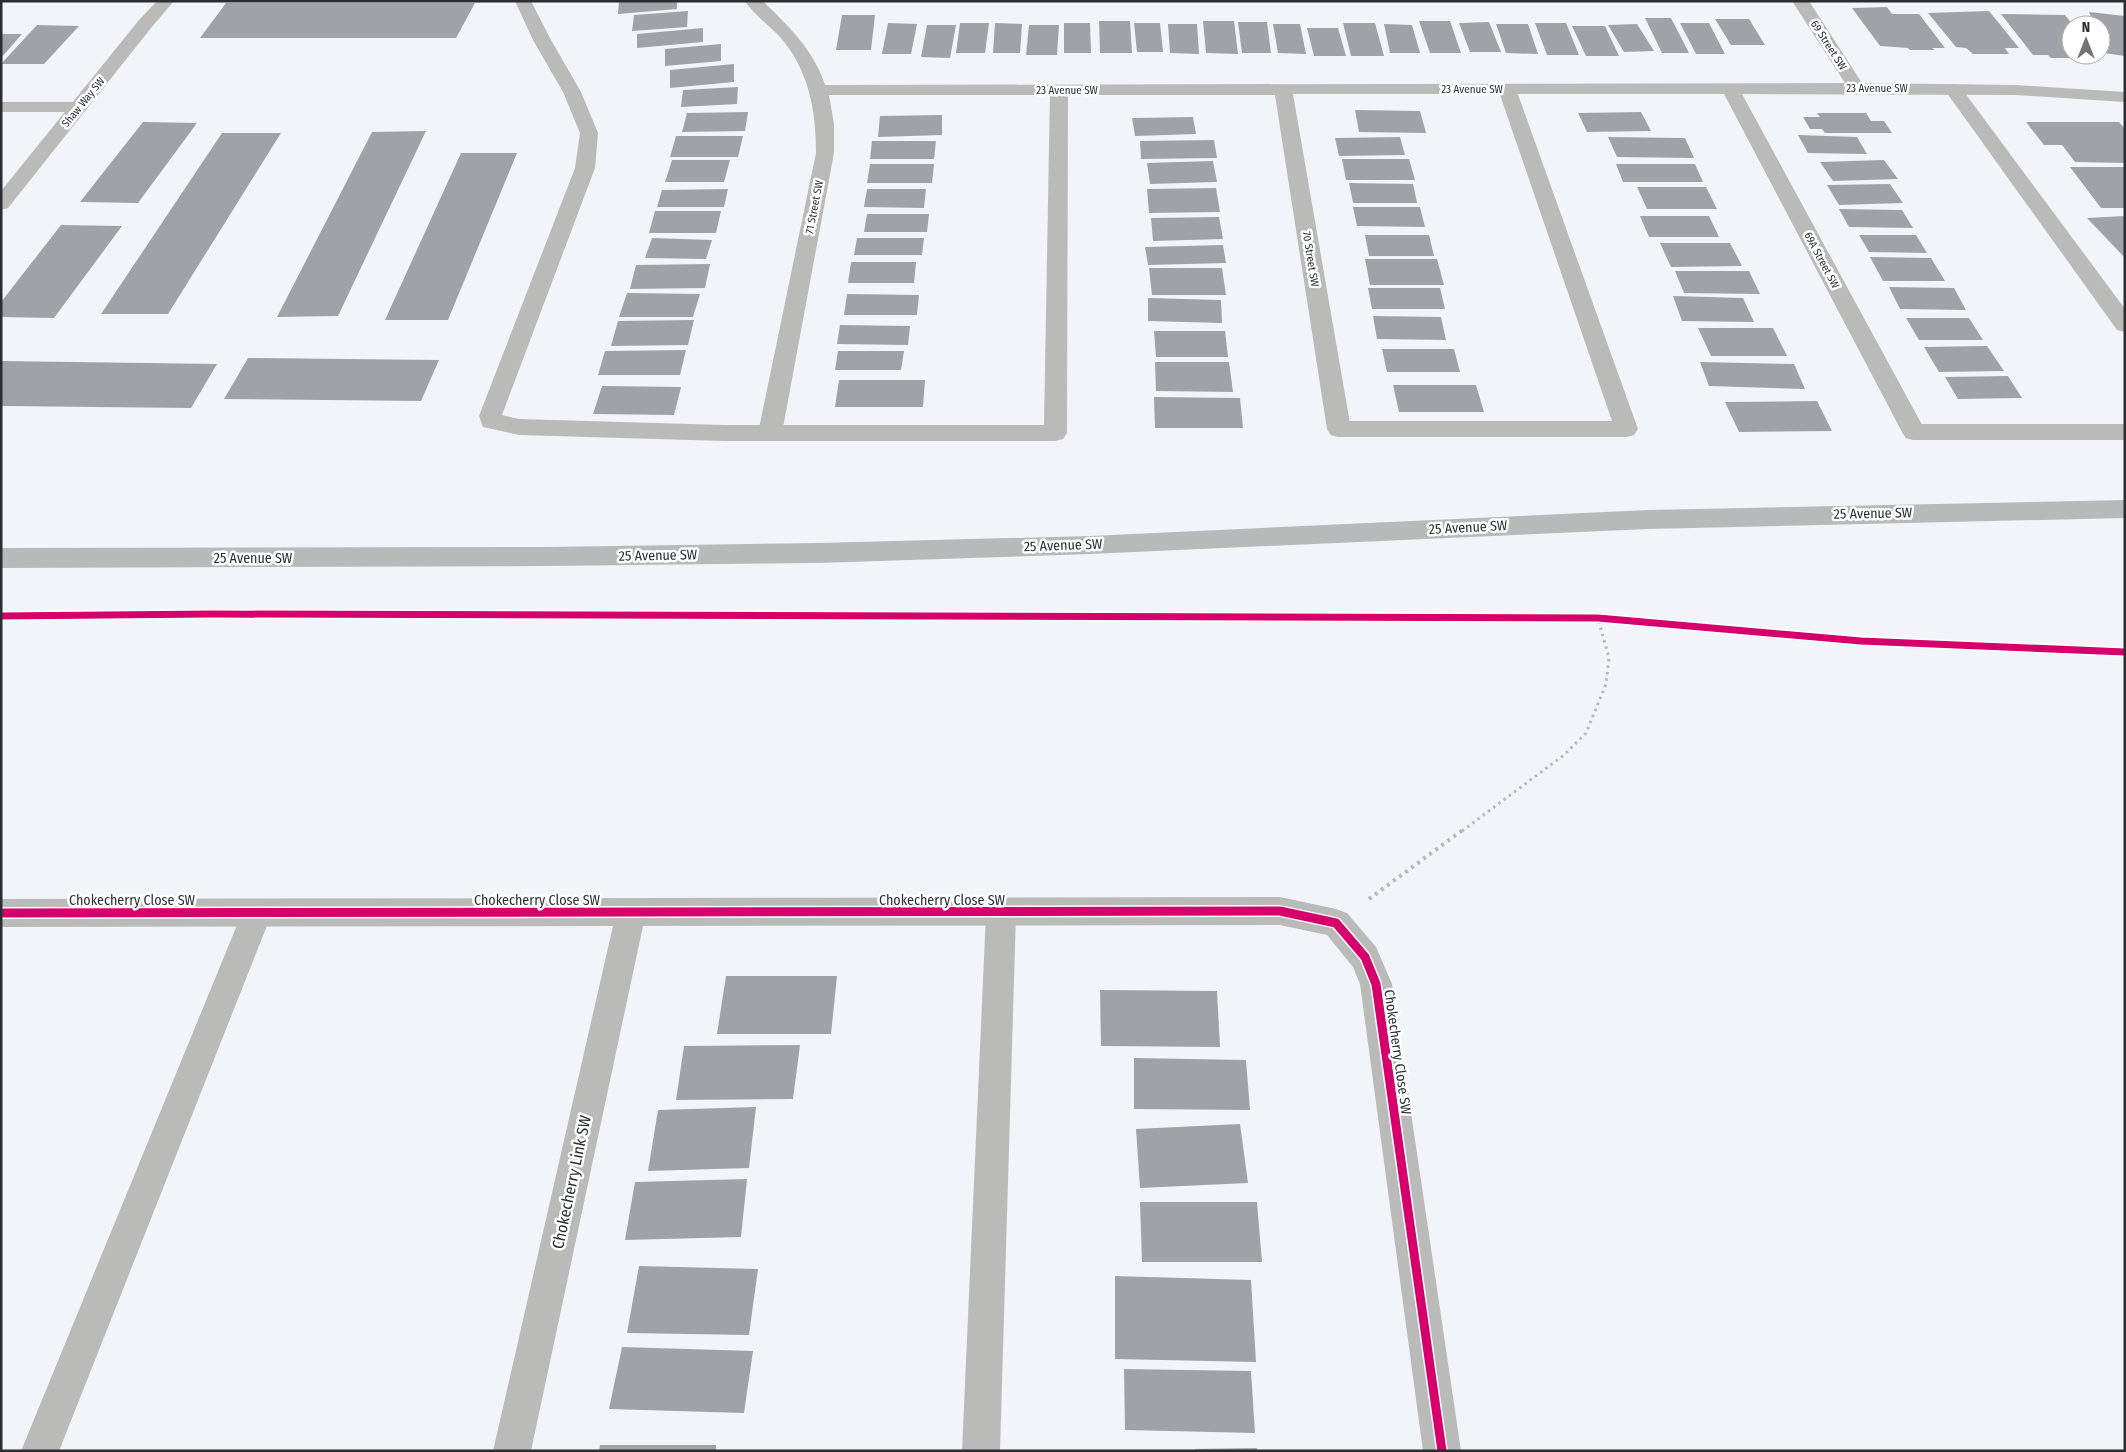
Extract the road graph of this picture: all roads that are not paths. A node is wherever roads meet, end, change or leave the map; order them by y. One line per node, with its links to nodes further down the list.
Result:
1 (166, 1): 14 (street, Shaw Way SW)
2 (523, 1): 18 (street)
3 (753, 1): 10 (street, 71 Street SW)
4 (1800, 1): 6 (street, 69 Street SW)
5 (1730, 88): 6 (street, 23 Avenue SW); 8 (street, 23 Avenue SW); 17 (street, 69A Street SW)
6 (1857, 88): 9 (street, 23 Avenue SW)
7 (1282, 89): 8 (street, 23 Avenue SW); 8 (street, 70 Street SW); 11 (street, 23 Avenue SW)
8 (1507, 89)
9 (1953, 89): 12 (street, 23 Avenue SW); 16 (street)
10 (820, 90): 11 (street, 23 Avenue SW); 18 (street, 71 Street SW)
11 (1059, 90): 18 (street)
12 (2125, 97)
13 (1, 107): 14 (street)
14 (79, 107): 15 (street, Shaw Way SW)
15 (1, 204)
16 (2125, 325)
17 (2125, 432)
18 (770, 433)
19 (2125, 509): 20 (main road, 25 Avenue SW)
20 (1, 558)
21 (1, 913): 22 (street, Chokecherry Close SW)
22 (256, 913): 23 (street, Chokecherry Close SW); 25 (street)
23 (631, 913): 24 (street, Chokecherry Close SW); 26 (street, Chokecherry Link SW)
24 (1001, 913): 27 (street); 28 (street, Chokecherry Close SW)
25 (40, 1451)
26 (512, 1451)
27 (982, 1451)
28 (1442, 1451)

